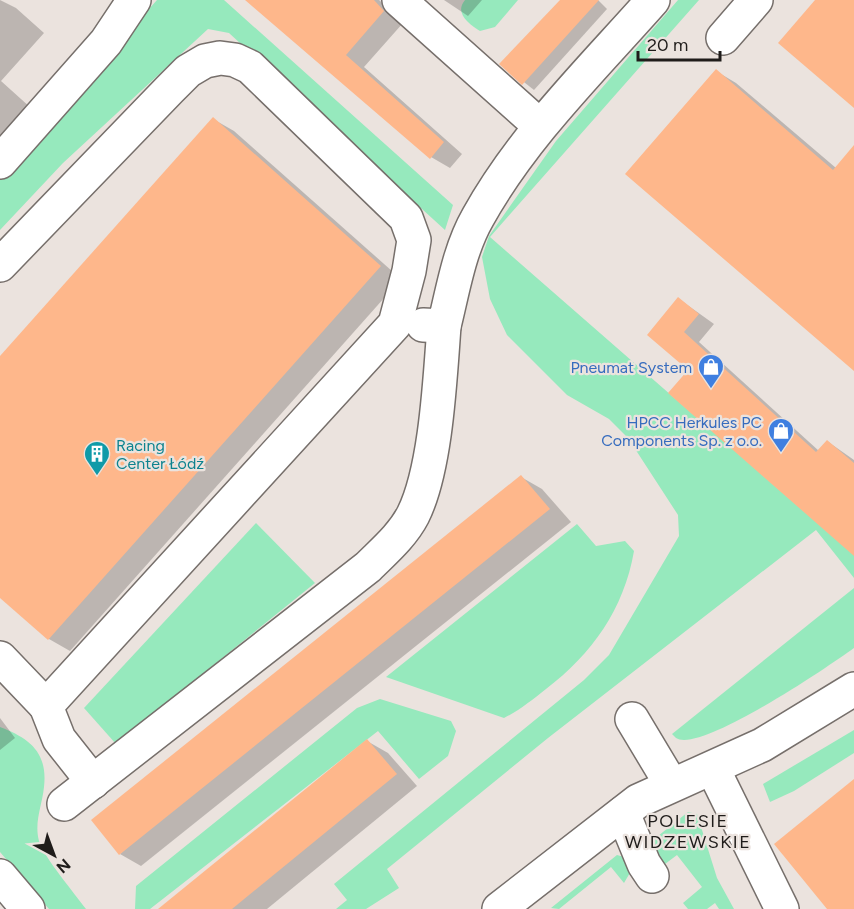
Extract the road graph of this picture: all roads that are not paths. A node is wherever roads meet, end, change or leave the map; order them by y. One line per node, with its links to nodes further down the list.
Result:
1 (134, 0): 7 (street)
2 (399, 0): 6 (street)
3 (653, 0): 6 (street)
4 (756, 0): 5 (street)
5 (723, 38)
6 (540, 126): 10 (street)
7 (0, 162)
8 (0, 265): 9 (street)
9 (395, 324): 10 (street); 13 (street)
10 (444, 326): 16 (street)
11 (0, 658): 13 (street)
12 (854, 689): 15 (street)
13 (46, 706): 16 (street)
14 (632, 719): 17 (street)
15 (713, 769): 17 (street); 24 (street)
16 (93, 782): 18 (street)
17 (671, 784): 19 (street)
18 (64, 804)
19 (623, 813): 21 (street); 23 (street)
20 (0, 876): 22 (street)
21 (652, 876)
22 (28, 909)
23 (499, 909)
24 (782, 909)

